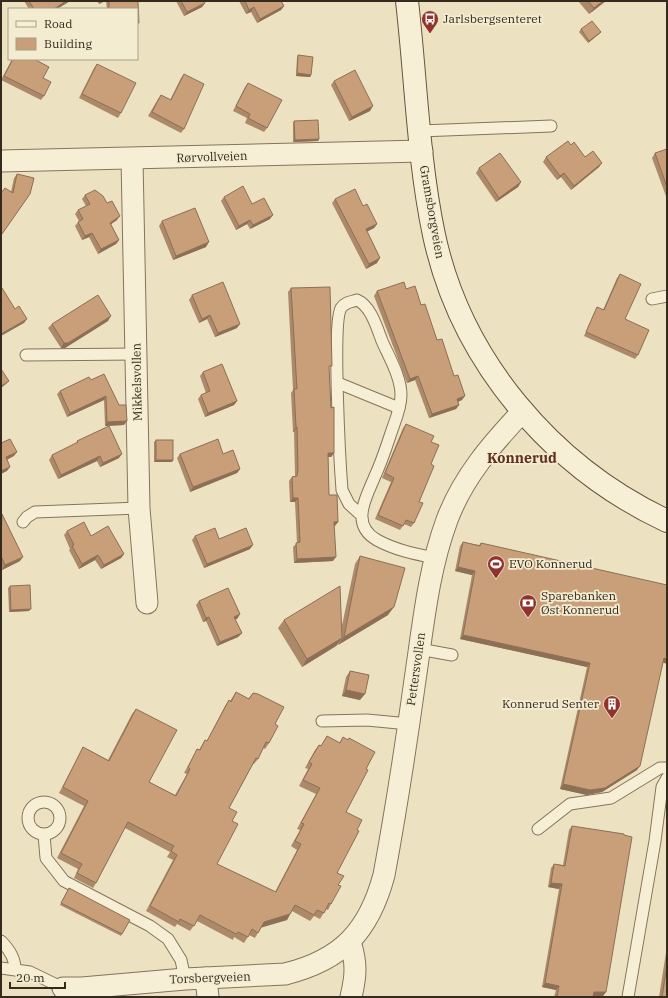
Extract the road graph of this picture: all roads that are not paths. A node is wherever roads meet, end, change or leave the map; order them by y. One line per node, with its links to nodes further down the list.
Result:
1 (407, 1): 3 (main road, Gramsborgveien)
2 (551, 126): 3 (lane)
3 (421, 141): 4 (street, Rørvollveien); 12 (main road, Gramsborgveien)
4 (132, 159): 5 (street, Rørvollveien); 8 (street, Mikkelsvollen)
5 (1, 161)
6 (667, 296): 7 (lane)
7 (652, 299)
8 (137, 354): 9 (lane); 13 (street, Mikkelsvollen)
9 (26, 355)
10 (338, 383): 11 (lane); 11 (lane); 14 (lane)
11 (400, 408): 14 (lane)
12 (523, 411): 15 (main road, Gramsborgveien); 17 (street, Pettersvollen)
13 (139, 508): 16 (lane); 18 (street, Mikkelsvollen)
14 (361, 515): 17 (lane)
15 (667, 521)
16 (23, 522)
17 (435, 558): 19 (street, Pettersvollen)
18 (147, 603)
19 (419, 649): 20 (lane); 22 (street, Pettersvollen)
20 (452, 655)
21 (322, 721): 22 (lane)
22 (409, 724): 28 (street, Pettersvollen)
23 (667, 768): 25 (lane)
24 (667, 778): 35 (lane)
25 (538, 828)
26 (44, 835): 31 (lane)
27 (1, 941): 30 (lane)
28 (350, 942): 33 (street, Torsbergveien); 34 (street)
29 (1, 968): 30 (lane)
30 (15, 970): 32 (lane)
31 (185, 979): 32 (street, Torsbergveien); 33 (street, Torsbergveien)
32 (63, 988)
33 (207, 988)
34 (351, 997)
35 (628, 997)

